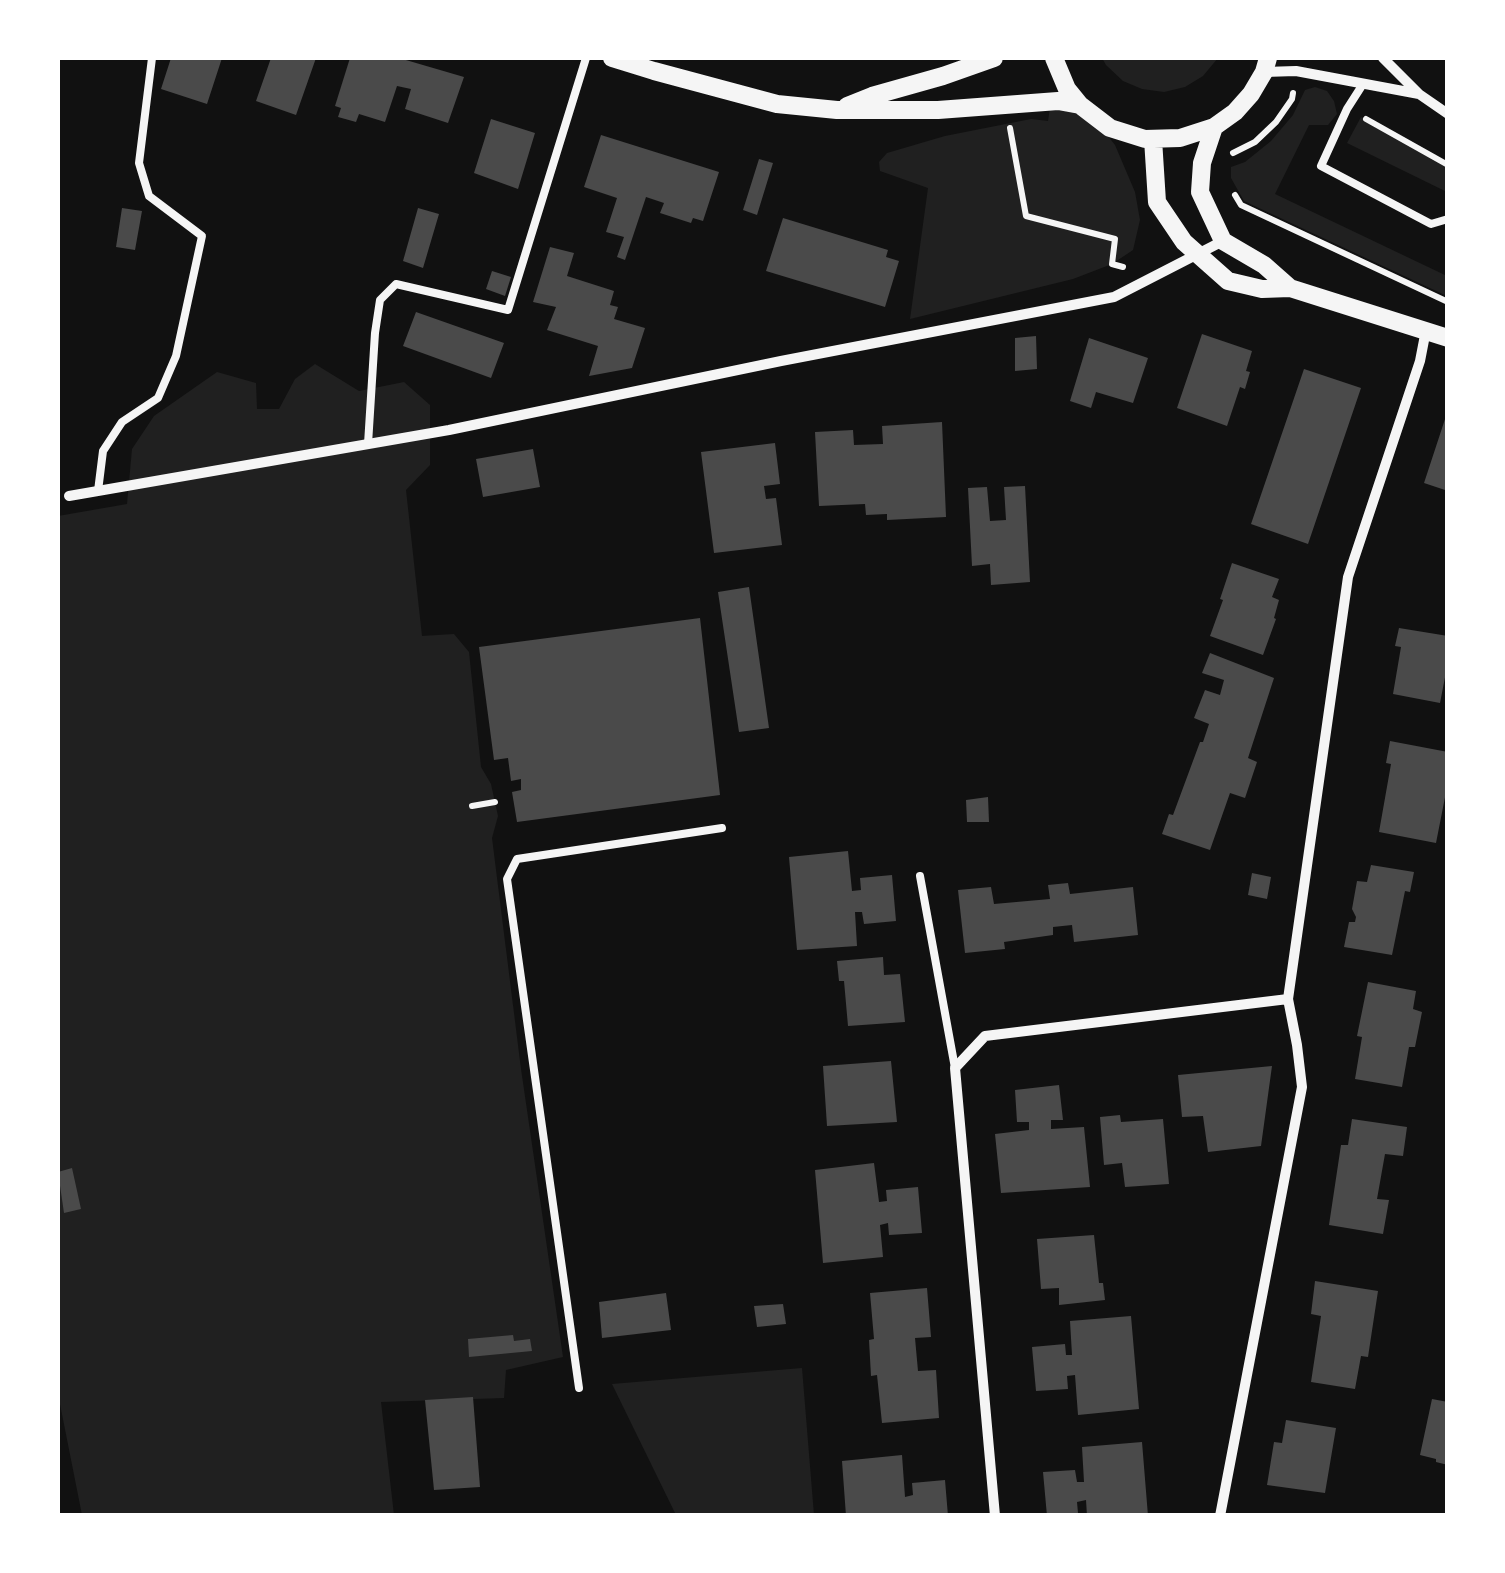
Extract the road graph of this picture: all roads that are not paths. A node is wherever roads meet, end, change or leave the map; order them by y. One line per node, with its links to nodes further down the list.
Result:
1 (152, 58): 22 (lane)
2 (586, 58): 21 (lane)
3 (612, 58): 11 (street)
4 (994, 58): 11 (street)
5 (1054, 58): 10 (street)
6 (1383, 58): 9 (street)
7 (1266, 65): 8 (street); 13 (street)
8 (1363, 84): 9 (street); 15 (lane)
9 (1418, 94): 12 (street)
10 (1080, 106): 11 (street); 14 (street)
11 (837, 110)
12 (1448, 114)
13 (1214, 126): 14 (street); 16 (street)
14 (1153, 139): 17 (street)
15 (1448, 219)
16 (1223, 241): 17 (street); 18 (street)
17 (1198, 255): 18 (street); 21 (street)
18 (1290, 288): 19 (street)
19 (1426, 330): 20 (street); 26 (street)
20 (1448, 338)
21 (368, 444): 22 (street)
22 (98, 491): 23 (street)
23 (69, 496)
24 (722, 828): 28 (lane)
25 (920, 876): 27 (lane)
26 (1288, 998): 27 (street); 30 (street)
27 (955, 1068): 29 (street)
28 (579, 1388)
29 (996, 1516)
30 (1220, 1516)

